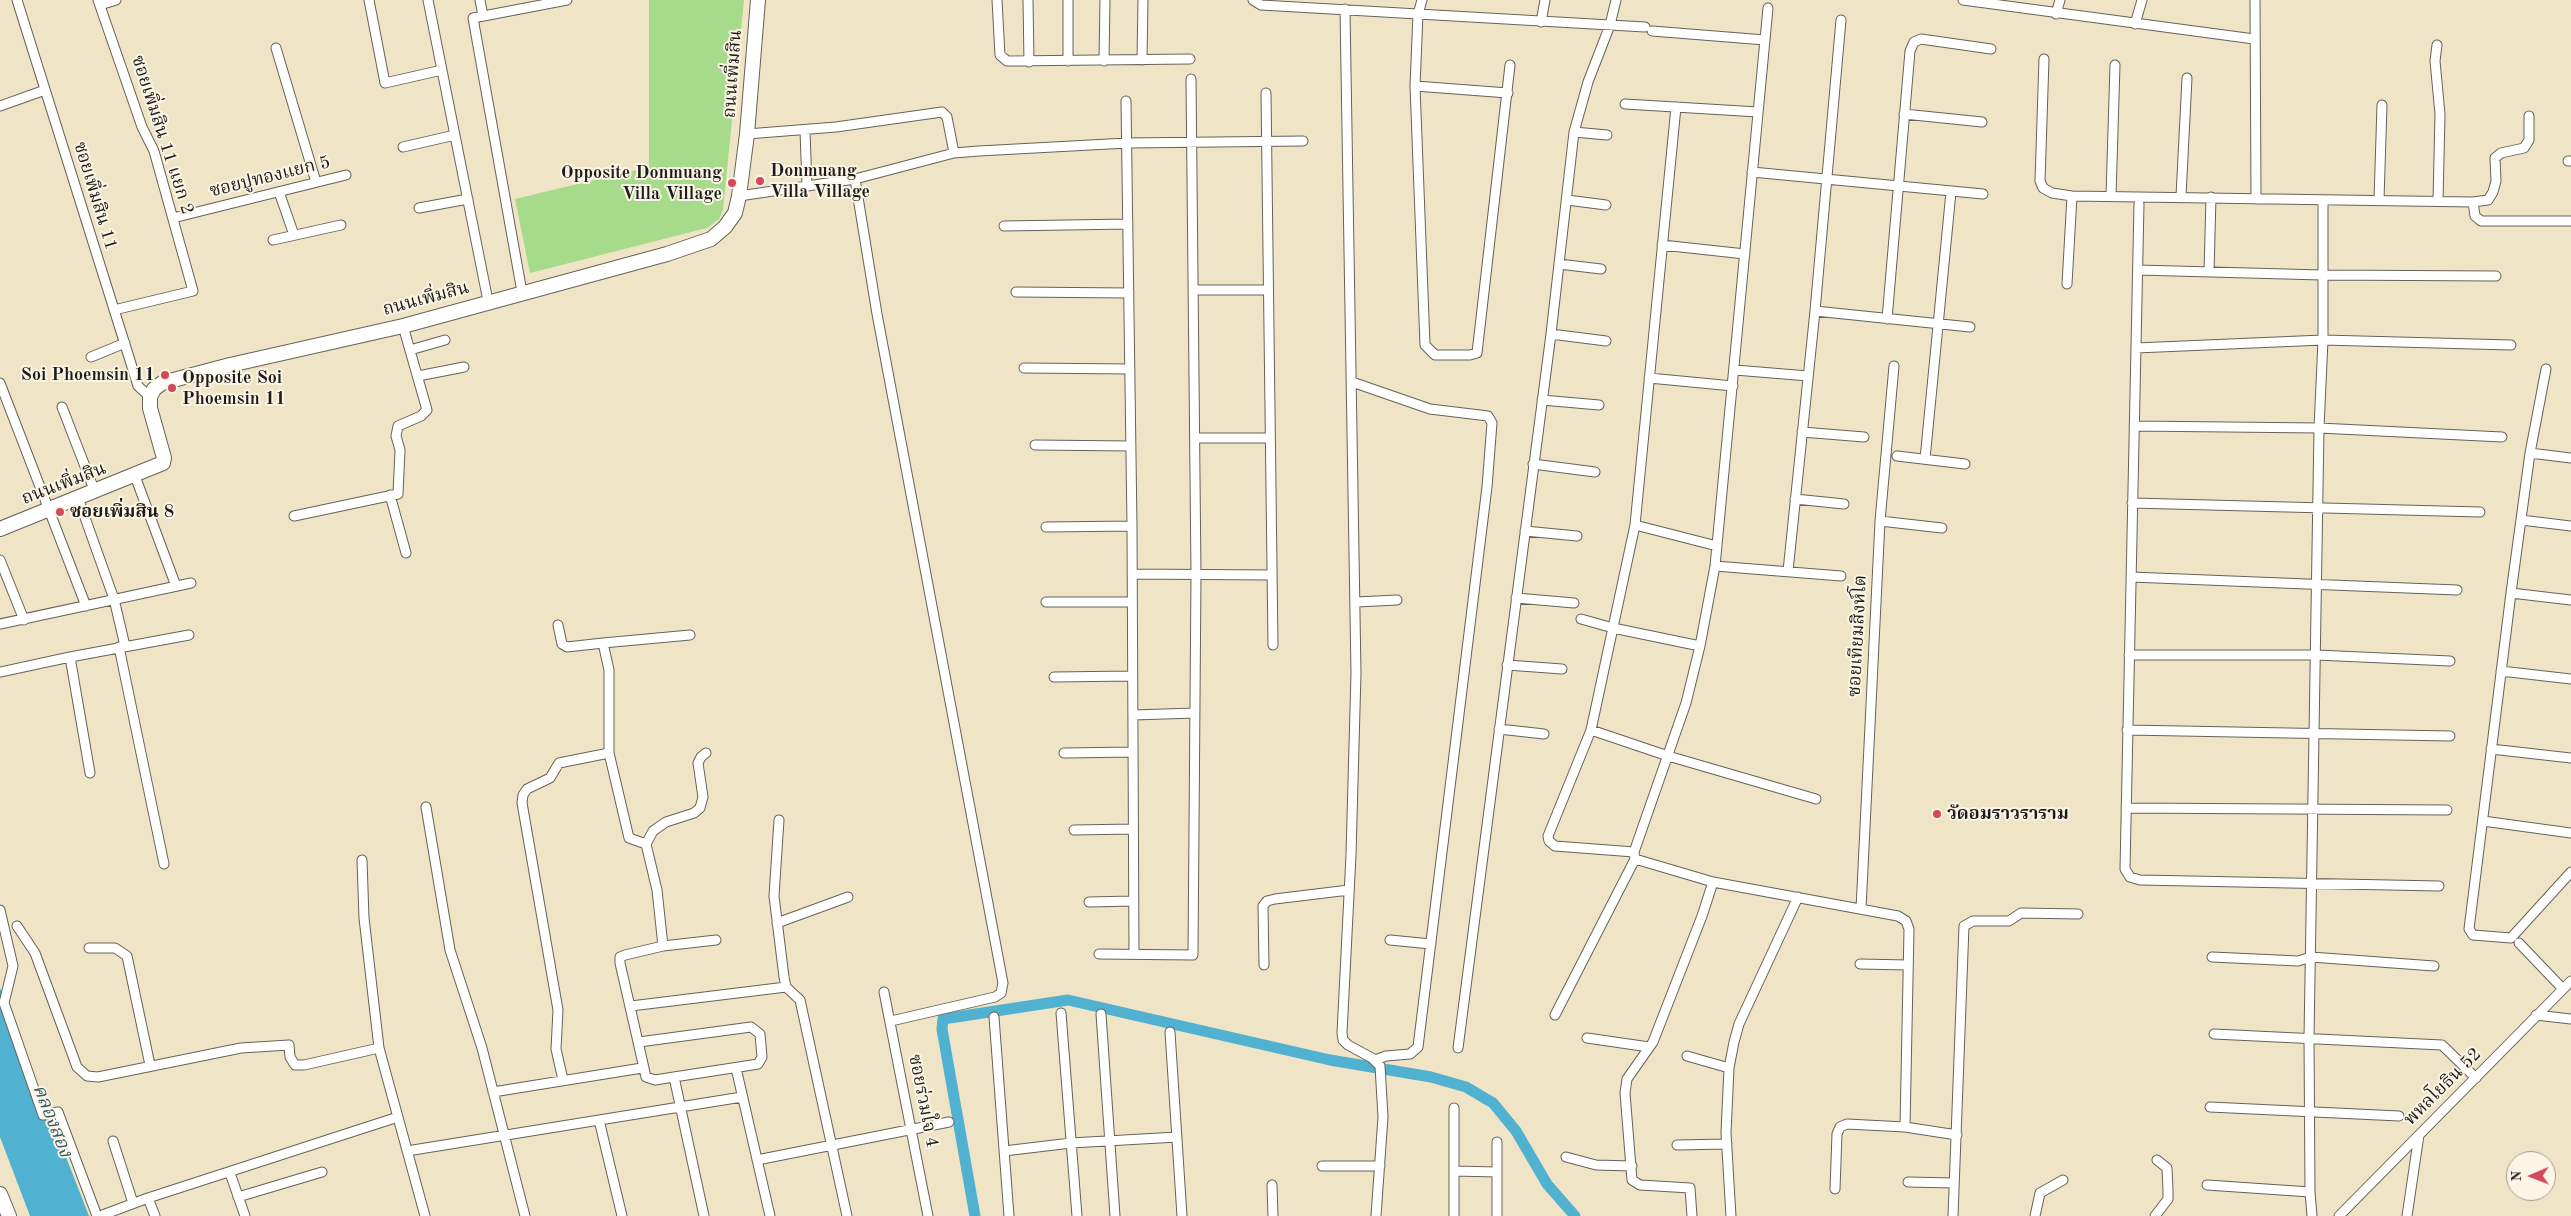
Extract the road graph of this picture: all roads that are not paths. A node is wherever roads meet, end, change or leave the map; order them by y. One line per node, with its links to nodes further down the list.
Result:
1 (17, 0): 51 (street, ซอยเพิ่มสิน 11)
2 (116, 0): 22 (street)
3 (369, 0): 47 (street)
4 (428, 0): 47 (street)
5 (480, 0): 29 (street)
6 (568, 0): 23 (street)
7 (758, 0): 65 (street, ถนนเพิ่มสิน)
8 (997, 0): 44 (street)
9 (1028, 0): 44 (street)
10 (1068, 0): 43 (street)
11 (1105, 0): 41 (street)
12 (1143, 0): 42 (street)
13 (1253, 0): 24 (street)
14 (1422, 0): 27 (street)
15 (1545, 0): 31 (street)
16 (1616, 0): 33 (street)
17 (1964, 0): 21 (street)
18 (2060, 0): 28 (street)
19 (2142, 0): 32 (street)
20 (2255, 0): 34 (street)
21 (1980, 2): 28 (street)
22 (99, 3): 99 (street, ซอยเพิ่มสิน 11 แยก 2)
23 (541, 3): 29 (street)
24 (1318, 4): 26 (street)
25 (1768, 8): 35 (street)
26 (1345, 9): 27 (street); 145 (street)
27 (1418, 14): 31 (street); 50 (street)
28 (2056, 14): 32 (street)
29 (483, 16): 117 (street)
30 (1841, 20): 77 (street)
31 (1541, 22): 33 (street)
32 (2136, 24): 34 (street)
33 (1610, 25): 35 (street); 64 (street)
34 (2254, 39): 90 (street)
35 (1765, 40): 59 (street)
36 (2437, 45): 94 (street)
37 (276, 48): 78 (street)
38 (1990, 49): 60 (street)
39 (1190, 59): 42 (street)
40 (2044, 59): 85 (street)
41 (1104, 60): 42 (street); 43 (street)
42 (1142, 60)
43 (1068, 61): 44 (street)
44 (1029, 62)
45 (1510, 65): 53 (street)
46 (2115, 65): 86 (street)
47 (442, 70): 66 (street)
48 (2187, 78): 87 (street)
49 (1191, 79): 69 (street)
50 (1415, 86): 53 (street); 53 (street)
51 (45, 90): 57 (street); 121 (street, ซอยเพิ่มสิน 11)
52 (1266, 92): 70 (street)
53 (1508, 93)
54 (1126, 100): 71 (street)
55 (1625, 104): 58 (street)
56 (2382, 105): 93 (street)
57 (0, 106)
58 (1676, 107): 59 (street); 106 (street)
59 (1758, 112): 74 (street)
60 (1904, 114): 62 (street); 80 (street)
61 (2529, 116): 95 (street)
62 (1982, 122)
63 (805, 131): 65 (street); 73 (street); 79 (street)
64 (1574, 132): 67 (street); 91 (street)
65 (747, 134): 84 (street, ถนนเพิ่มสิน)
66 (455, 135): 72 (street); 89 (street)
67 (1607, 135)
68 (1303, 141): 70 (street)
69 (1192, 142): 70 (street); 71 (street); 115 (street)
70 (1266, 142): 116 (street)
71 (1127, 143): 73 (street); 102 (street)
72 (403, 147)
73 (954, 153): 76 (street)
74 (1752, 172): 77 (street); 107 (street)
75 (346, 175): 78 (street, ซอยปูทองแยก 5)
76 (855, 178): 79 (street); 304 (street)
77 (1826, 180): 80 (street); 122 (street)
78 (316, 182): 81 (street, ซอยปูทองแยก 5)
79 (807, 186): 84 (street)
80 (1898, 187): 82 (street); 123 (street)
81 (279, 192): 99 (street, ซอยปูทองแยก 5); 104 (street)
82 (1951, 192): 83 (street); 124 (street)
83 (1983, 194)
84 (738, 196): 117 (street, ถนนเพิ่มสิน)
85 (2072, 196): 86 (street); 114 (street)
86 (2112, 196): 87 (street)
87 (2181, 196): 88 (street)
88 (2211, 197): 90 (street); 111 (street)
89 (468, 198): 98 (street); 120 (street)
90 (2256, 199): 92 (street)
91 (1567, 200): 97 (street); 108 (street)
92 (2323, 200): 93 (street); 112 (street)
93 (2378, 200): 94 (street)
94 (2438, 201): 95 (street)
95 (2473, 202): 100 (street)
96 (2139, 204): 110 (street)
97 (1606, 205)
98 (419, 208)
99 (172, 218): 121 (street, ซอยเพิ่มสิน 11 แยก 2)
100 (2571, 221)
101 (341, 224): 104 (street)
102 (1128, 224): 103 (street); 119 (street)
103 (1004, 226)
104 (294, 235): 105 (street)
105 (273, 240)
106 (1662, 245): 107 (street); 144 (street)
107 (1745, 254): 141 (street)
108 (1559, 264): 109 (street); 127 (street)
109 (1601, 269)
110 (2138, 270): 111 (street); 133 (street)
111 (2209, 272): 112 (street)
112 (2322, 275): 113 (street); 129 (street)
113 (2496, 276)
114 (2067, 284)
115 (1194, 290): 116 (street); 156 (street)
116 (1268, 290): 157 (street)
117 (522, 292): 120 (street, ถนนเพิ่มสิน)
118 (1016, 292): 119 (street)
119 (1129, 293): 139 (street)
120 (488, 301): 125 (street, ถนนเพิ่มสิน)
121 (114, 310): 131 (street, ซอยเพิ่มสิน 11)
122 (1815, 311): 123 (street); 143 (street)
123 (1886, 319): 124 (street)
124 (1938, 324): 126 (street); 164 (street)
125 (403, 326): 134 (street); 148 (street, ถนนเพิ่มสิน)
126 (1970, 327)
127 (1551, 334): 130 (street); 149 (street)
128 (445, 340): 134 (street)
129 (2323, 340): 132 (street); 133 (street); 153 (street)
130 (1606, 341)
131 (125, 343): 135 (street); 148 (street, ซอยเพิ่มสิน 11)
132 (2511, 345)
133 (2136, 348): 152 (street)
134 (410, 350): 142 (street)
135 (91, 357)
136 (1894, 366): 180 (street, ซอยเทียมสิงห์โต)
137 (464, 367): 142 (street)
138 (1024, 368): 139 (street)
139 (1130, 369): 160 (street)
140 (2546, 369): 161 (street)
141 (1735, 370): 143 (street); 147 (street)
142 (418, 376): 170 (street)
143 (1808, 376): 154 (street)
144 (1649, 378): 147 (street); 181 (street)
145 (1352, 382): 210 (street); 282 (street)
146 (0, 383): 176 (street)
147 (1733, 386): 189 (street)
148 (150, 397): 168 (street, ถนนเพิ่มสิน)
149 (1542, 400): 150 (street); 165 (street)
150 (1599, 405)
151 (62, 408): 169 (street)
152 (2134, 426): 153 (street); 173 (street)
153 (2319, 428): 158 (street); 175 (street)
154 (1802, 432): 155 (street); 172 (street)
155 (1864, 437)
156 (1195, 438): 157 (street); 195 (street)
157 (1270, 438): 196 (street)
158 (2502, 438)
159 (1035, 446): 160 (street)
160 (1131, 446): 182 (street)
161 (2530, 453): 163 (street); 179 (street)
162 (1896, 456): 164 (street)
163 (2571, 458)
164 (1925, 459): 166 (street)
165 (1533, 464): 167 (street); 187 (street)
166 (1966, 464)
167 (1595, 472)
168 (135, 476): 169 (street, ถนนเพิ่มสิน); 201 (street)
169 (95, 492): 171 (street, ถนนเพิ่มสิน)
170 (390, 495): 178 (street); 190 (street)
171 (78, 498): 176 (street, ถนนเพิ่มสิน); 205 (street)
172 (1796, 499): 174 (street); 193 (street)
173 (2132, 503): 175 (street); 198 (street)
174 (1844, 504)
175 (2318, 508): 177 (street); 200 (street)
176 (48, 510): 186 (street, ถนนเพิ่มสิน); 212 (street)
177 (2480, 512)
178 (294, 516)
179 (2521, 520): 183 (street); 203 (street)
180 (1880, 521): 185 (street); 274 (street, ซอยเทียมสิงห์โต)
181 (1635, 525): 189 (street); 217 (street)
182 (1132, 526): 184 (street); 194 (street)
183 (2571, 526)
184 (1046, 527)
185 (1942, 528)
186 (0, 529)
187 (1525, 531): 188 (street); 204 (street)
188 (1577, 536)
189 (1716, 546): 192 (street)
190 (406, 553)
191 (0, 560): 214 (street)
192 (1715, 566): 193 (street); 223 (street)
193 (1788, 571): 197 (street)
194 (1132, 574): 195 (street); 209 (street)
195 (1196, 574): 196 (street); 235 (street)
196 (1272, 575): 221 (street)
197 (1841, 576)
198 (2131, 577): 200 (street); 224 (street)
199 (191, 583): 201 (street)
200 (2317, 584): 202 (street); 225 (street)
201 (176, 586): 205 (street)
202 (2458, 590)
203 (2511, 593): 207 (street); 230 (street)
204 (1516, 598): 211 (street); 228 (street)
205 (114, 599): 212 (street); 222 (street)
206 (1397, 600): 210 (street)
207 (2571, 600)
208 (1046, 602): 209 (street)
209 (1132, 602): 232 (street)
210 (1356, 602): 269 (street)
211 (1574, 603)
212 (86, 606): 214 (street)
213 (1581, 619): 217 (street)
214 (24, 620): 215 (street)
215 (0, 624)
216 (558, 626): 220 (street)
217 (1613, 628): 223 (street); 238 (street)
218 (189, 635): 222 (street)
219 (690, 635): 220 (street)
220 (603, 643): 246 (street)
221 (1273, 644)
222 (122, 646): 226 (street); 264 (street)
223 (1700, 646): 248 (street)
224 (2129, 655): 225 (street); 239 (street)
225 (2316, 655): 227 (street); 241 (street)
226 (70, 657): 231 (street); 250 (street)
227 (2450, 661)
228 (1507, 665): 229 (street); 237 (street)
229 (1562, 669)
230 (2501, 671): 234 (street); 243 (street)
231 (0, 672)
232 (1132, 676): 233 (street); 236 (street)
233 (1054, 677)
234 (2571, 679)
235 (1195, 713): 236 (street); 286 (street)
236 (1133, 714): 245 (street)
237 (1499, 729): 240 (street); 312 (street)
238 (1591, 730): 248 (street); 262 (street)
239 (2127, 730): 241 (street); 253 (street)
240 (1544, 734)
241 (2314, 734): 242 (street); 254 (street)
242 (2450, 736)
243 (2491, 749): 249 (street); 257 (street)
244 (706, 752): 261 (street)
245 (1132, 752): 247 (street); 258 (street)
246 (609, 753): 261 (street); 321 (street)
247 (1064, 753)
248 (1668, 756): 251 (street); 262 (street)
249 (2571, 758)
250 (90, 773)
251 (1816, 799)
252 (426, 807): 322 (street)
253 (2126, 808): 254 (street); 267 (street)
254 (2313, 809): 255 (street); 267 (street)
255 (2447, 810)
256 (778, 820): 277 (street)
257 (2482, 821): 260 (street); 265 (street)
258 (1133, 829): 259 (street); 272 (street)
259 (1074, 830)
260 (2571, 833)
261 (646, 844): 283 (street)
262 (1634, 856): 266 (street); 300 (street)
263 (362, 860): 311 (street)
264 (164, 864)
265 (2571, 872)
266 (1713, 882): 271 (street); 310 (street)
267 (2312, 882): 268 (street); 288 (street)
268 (2439, 886)
269 (1349, 890): 290 (street); 315 (street)
270 (848, 897): 277 (street)
271 (1798, 897): 274 (street); 318 (street)
272 (1133, 901): 273 (street); 286 (street)
273 (1089, 902)
274 (1861, 909): 291 (street)
275 (0, 910): 369 (street)
276 (2078, 914): 335 (street)
277 (777, 923): 294 (street)
278 (17, 926): 314 (street)
279 (716, 940): 283 (street)
280 (1390, 940): 282 (street)
281 (2519, 943): 295 (street)
282 (1431, 944): 315 (street)
283 (663, 946): 297 (street)
284 (89, 948): 314 (street)
285 (1099, 954): 286 (street)
286 (1134, 954)
287 (2212, 957): 288 (street)
288 (2311, 957): 292 (street); 308 (street)
289 (1860, 964): 291 (street)
290 (1264, 965)
291 (1908, 965): 332 (street)
292 (2434, 966)
293 (2571, 981): 295 (street, พหลโยธิน 52)
294 (786, 987): 297 (street); 343 (street)
295 (2563, 989): 301 (street, พหลโยธิน 52)
296 (884, 992): 304 (street, ซอยร่วมใจ 4)
297 (631, 1006): 309 (street)
298 (1061, 1013): 341 (street)
299 (1101, 1014): 339 (street)
300 (1555, 1015)
301 (2536, 1015): 303 (street); 320 (street, พหลโยธิน 52)
302 (994, 1017): 346 (street)
303 (2571, 1019)
304 (891, 1021): 333 (street, ซอยร่วมใจ 4)
305 (1170, 1032): 337 (street)
306 (2214, 1034): 308 (street)
307 (1587, 1038): 310 (street)
308 (2309, 1038): 320 (street); 327 (street)
309 (639, 1042): 316 (street); 317 (street)
310 (1649, 1047): 352 (street)
311 (379, 1048): 314 (street); 329 (street)
312 (1458, 1048)
313 (1687, 1056): 318 (street)
314 (150, 1065)
315 (1379, 1067): 351 (street)
316 (642, 1068): 319 (street); 321 (street)
317 (736, 1068): 319 (street); 323 (street)
318 (1729, 1068): 342 (street)
319 (674, 1078): 324 (street)
320 (2476, 1078): 336 (street, พหลโยธิน 52)
321 (563, 1080): 322 (street)
322 (493, 1092): 334 (street)
323 (742, 1097): 324 (street); 348 (street)
324 (679, 1107): 330 (street); 375 (street)
325 (2210, 1107): 327 (street)
326 (1454, 1108): 353 (street)
327 (2309, 1112): 328 (street); 363 (street)
328 (2399, 1116)
329 (398, 1117): 345 (street); 356 (street)
330 (599, 1120): 334 (street); 374 (street)
331 (949, 1122): 333 (street)
332 (1904, 1127): 335 (street); 362 (street)
333 (912, 1130): 343 (street); 378 (street, ซอยร่วมใจ 4)
334 (504, 1135): 345 (street); 373 (street)
335 (1957, 1135): 359 (street)
336 (2419, 1135): 393 (street, พหลโยธิน 52); 394 (street)
337 (1177, 1137): 339 (street); 382 (street)
338 (113, 1141): 367 (street)
339 (1110, 1141): 341 (street); 381 (street)
340 (1497, 1142): 355 (street)
341 (1071, 1143): 346 (street); 380 (street)
342 (1727, 1144): 344 (street); 388 (street)
343 (831, 1145): 348 (street); 377 (street)
344 (1677, 1145)
345 (407, 1151): 372 (street)
346 (1004, 1151): 379 (street)
347 (1566, 1157): 352 (street)
348 (757, 1160): 376 (street)
349 (2157, 1160): 391 (street)
350 (1322, 1166): 351 (street)
351 (1380, 1166): 384 (street)
352 (1632, 1166): 387 (street)
353 (1454, 1171): 355 (street); 385 (street)
354 (322, 1172): 365 (street)
355 (1497, 1172): 386 (street)
356 (230, 1173): 365 (street); 366 (street)
357 (2063, 1180): 390 (street)
358 (1908, 1182): 359 (street)
359 (1954, 1183): 389 (street)
360 (1272, 1185): 383 (street)
361 (2207, 1185): 363 (street)
362 (1835, 1189)
363 (2310, 1192): 392 (street)
364 (0, 1194): 368 (street)
365 (238, 1197): 371 (street)
366 (148, 1198): 367 (street); 370 (street)
367 (133, 1203): 369 (street)
368 (8, 1216)
369 (98, 1216)
370 (155, 1216)
371 (245, 1216)
372 (425, 1216)
373 (525, 1216)
374 (622, 1216)
375 (704, 1216)
376 (770, 1216)
377 (847, 1216)
378 (928, 1216)
379 (1009, 1216)
380 (1077, 1216)
381 (1115, 1216)
382 (1182, 1216)
383 (1273, 1216)
384 (1376, 1216)
385 (1454, 1216)
386 (1497, 1216)
387 (1692, 1216)
388 (1731, 1216)
389 (1953, 1216)
390 (2035, 1216)
391 (2155, 1216)
392 (2312, 1216)
393 (2339, 1216)
394 (2407, 1216)

